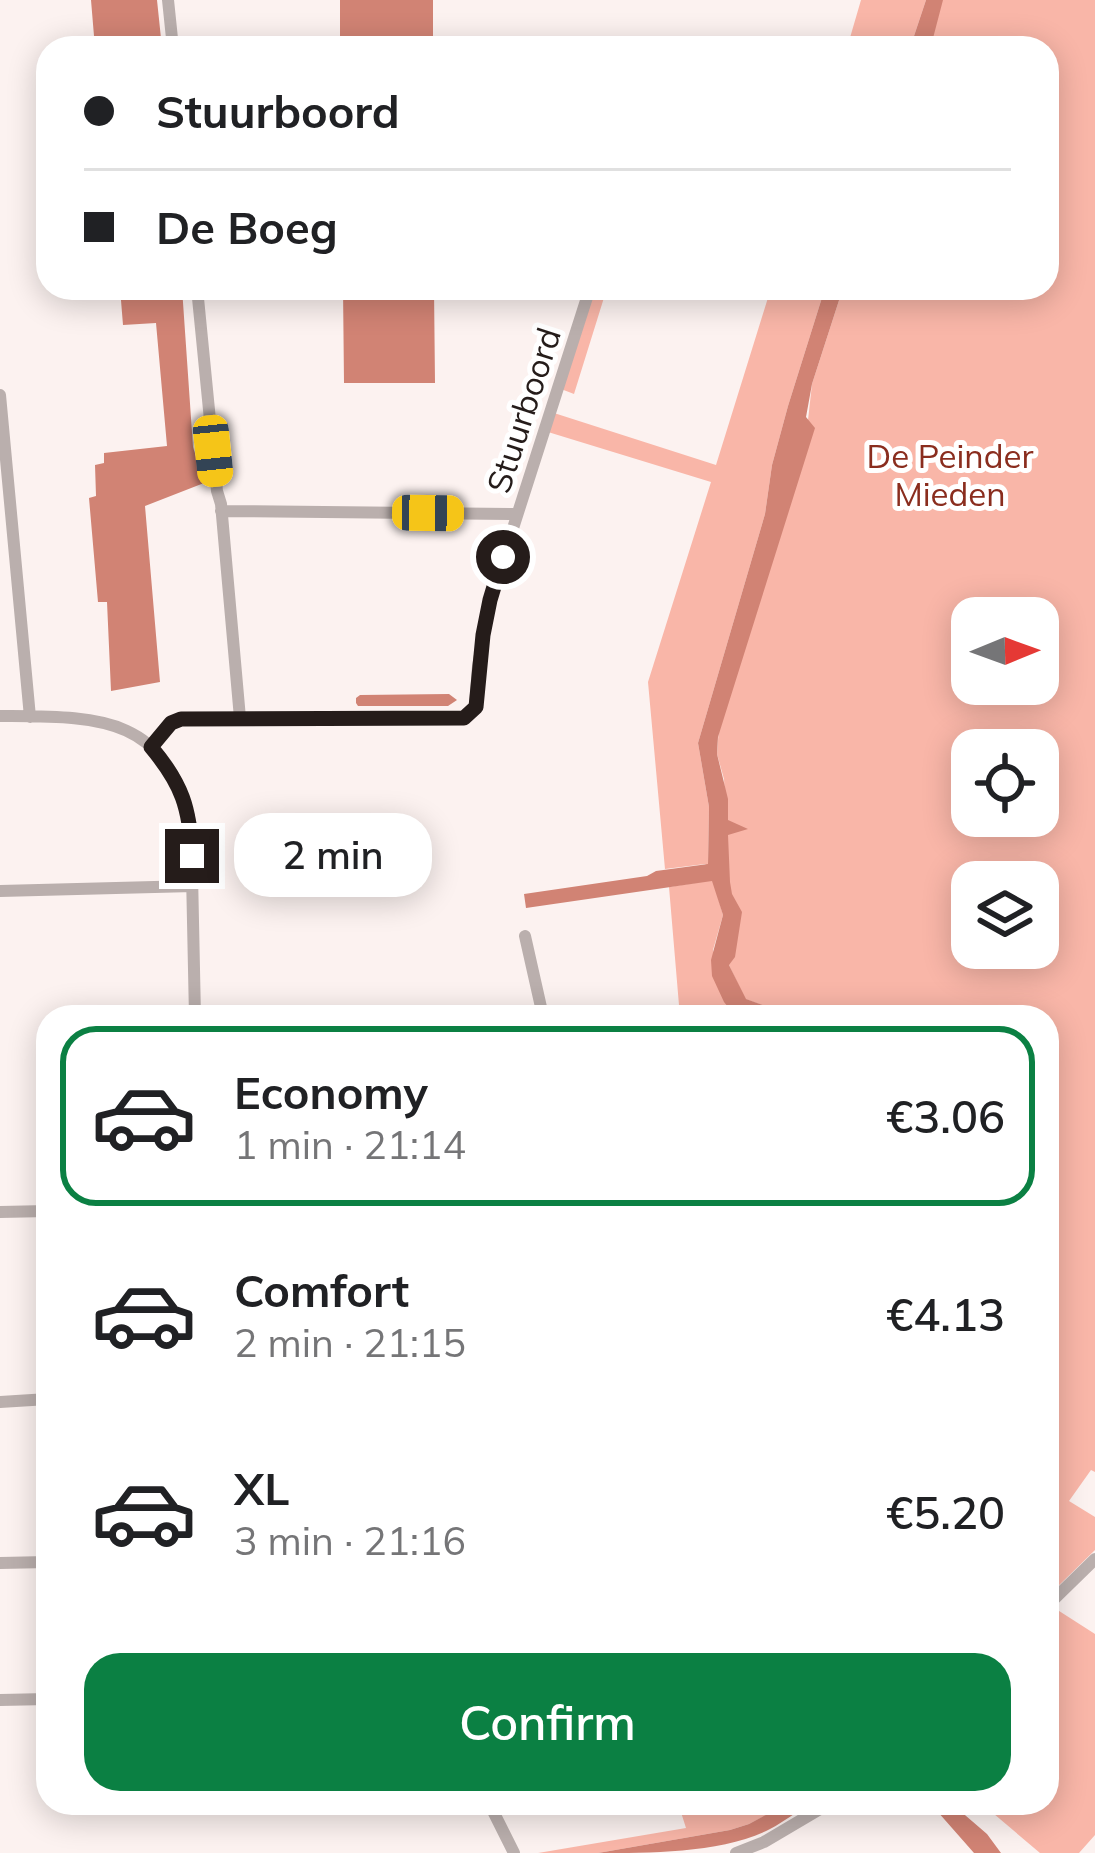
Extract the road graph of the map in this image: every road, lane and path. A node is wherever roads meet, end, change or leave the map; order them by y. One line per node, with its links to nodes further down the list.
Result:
1 (168, 0): 2 (street)
2 (172, 36)
3 (197, 300): 6 (street)
4 (586, 300): 7 (street, Stuurboord)
5 (0, 394): 9 (street)
6 (221, 511): 7 (street); 10 (street)
7 (518, 514): 10 (street, Stuurboord)
8 (0, 716): 9 (street)
9 (30, 717): 11 (street)
10 (240, 718): 11 (street, Stuurboord)
11 (151, 747): 12 (street)
12 (193, 886): 13 (street); 15 (street)
13 (0, 891)
14 (525, 936): 16 (street)
15 (195, 1005)
16 (541, 1005)
17 (36, 1211): 18 (street)
18 (0, 1212)
19 (36, 1400): 20 (street)
20 (0, 1402)
21 (1095, 1559): 24 (street)
22 (36, 1562): 23 (street)
23 (0, 1563)
24 (1059, 1594)
25 (0, 1700): 26 (street)
26 (36, 1700)
27 (495, 1815): 29 (street)
28 (810, 1815): 30 (street)
29 (514, 1853)
30 (736, 1853)

